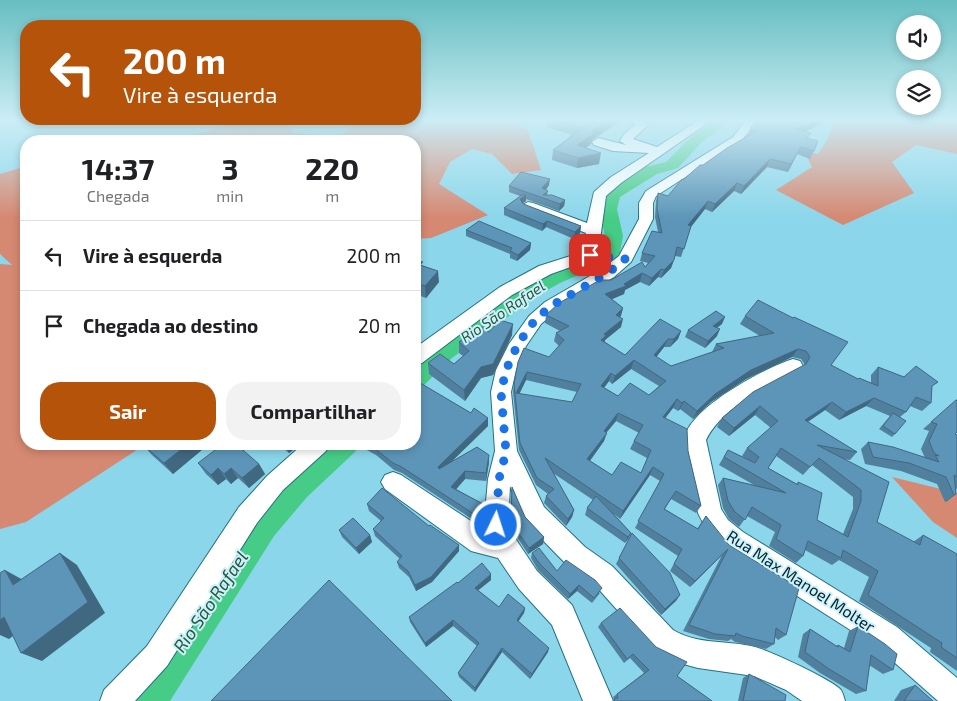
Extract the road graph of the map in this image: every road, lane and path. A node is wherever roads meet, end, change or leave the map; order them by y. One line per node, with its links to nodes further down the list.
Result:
1 (656, 153): 4 (street)
2 (716, 153): 6 (street)
3 (528, 206): 4 (lane)
4 (594, 231): 5 (street)
5 (590, 255): 6 (street); 7 (street)
6 (625, 259): 10 (street)
7 (421, 354)
8 (794, 366): 13 (street, Rua Max Manoel Molter)
9 (311, 450): 14 (street)
10 (506, 452): 12 (street); 16 (street)
11 (393, 482): 12 (street)
12 (506, 546): 15 (street)
13 (957, 698)
14 (115, 701)
15 (598, 701)
16 (830, 701)

